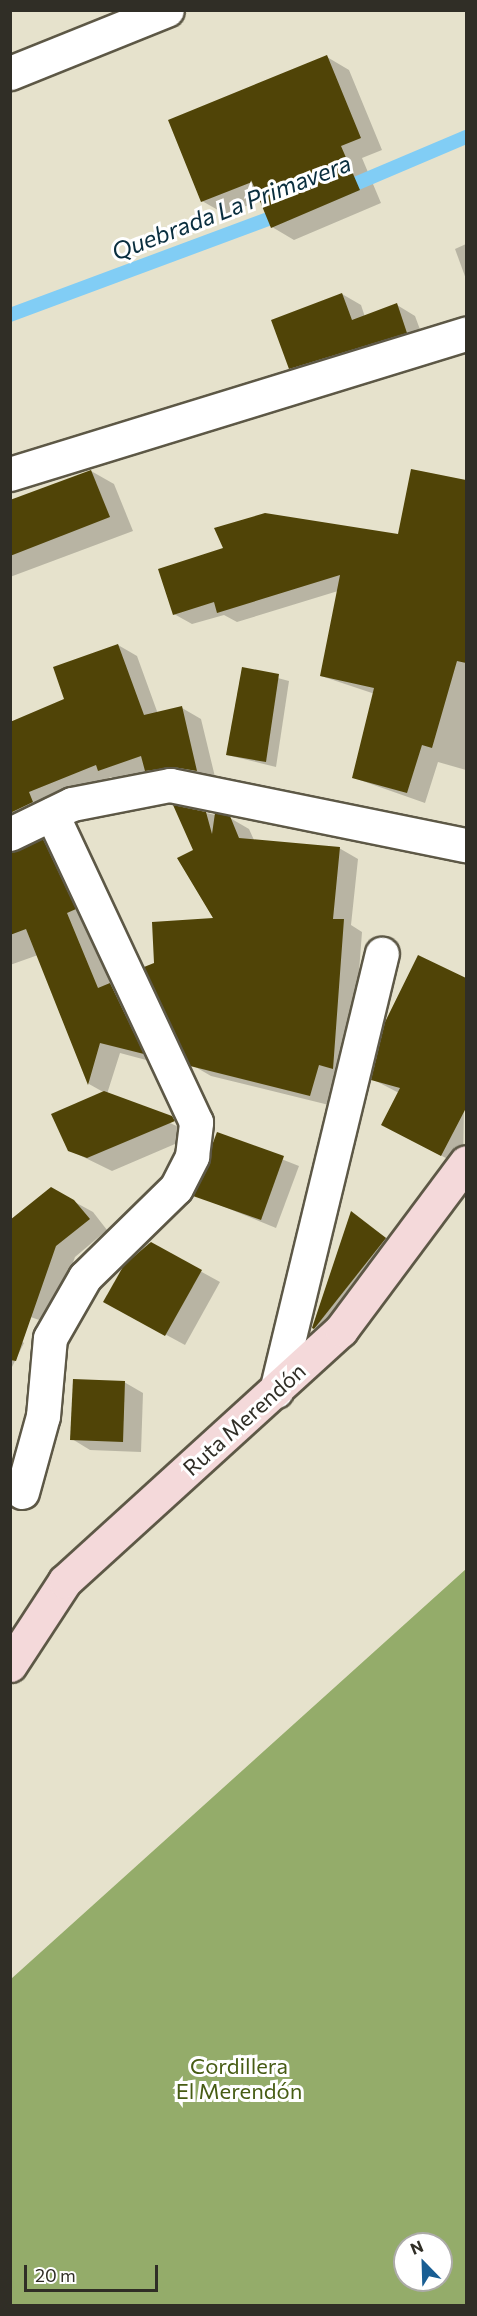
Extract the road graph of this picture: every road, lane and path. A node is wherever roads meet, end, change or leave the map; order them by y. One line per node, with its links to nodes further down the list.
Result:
1 (167, 10): 2 (street)
2 (10, 73)
3 (466, 334): 4 (street)
4 (10, 474)
5 (52, 814): 6 (street); 7 (street); 11 (street)
6 (10, 834)
7 (466, 845)
8 (382, 954): 10 (street)
9 (466, 1162): 10 (street, Ruta Merendón)
10 (276, 1391): 12 (street, Ruta Merendón)
11 (22, 1492)
12 (10, 1665)

